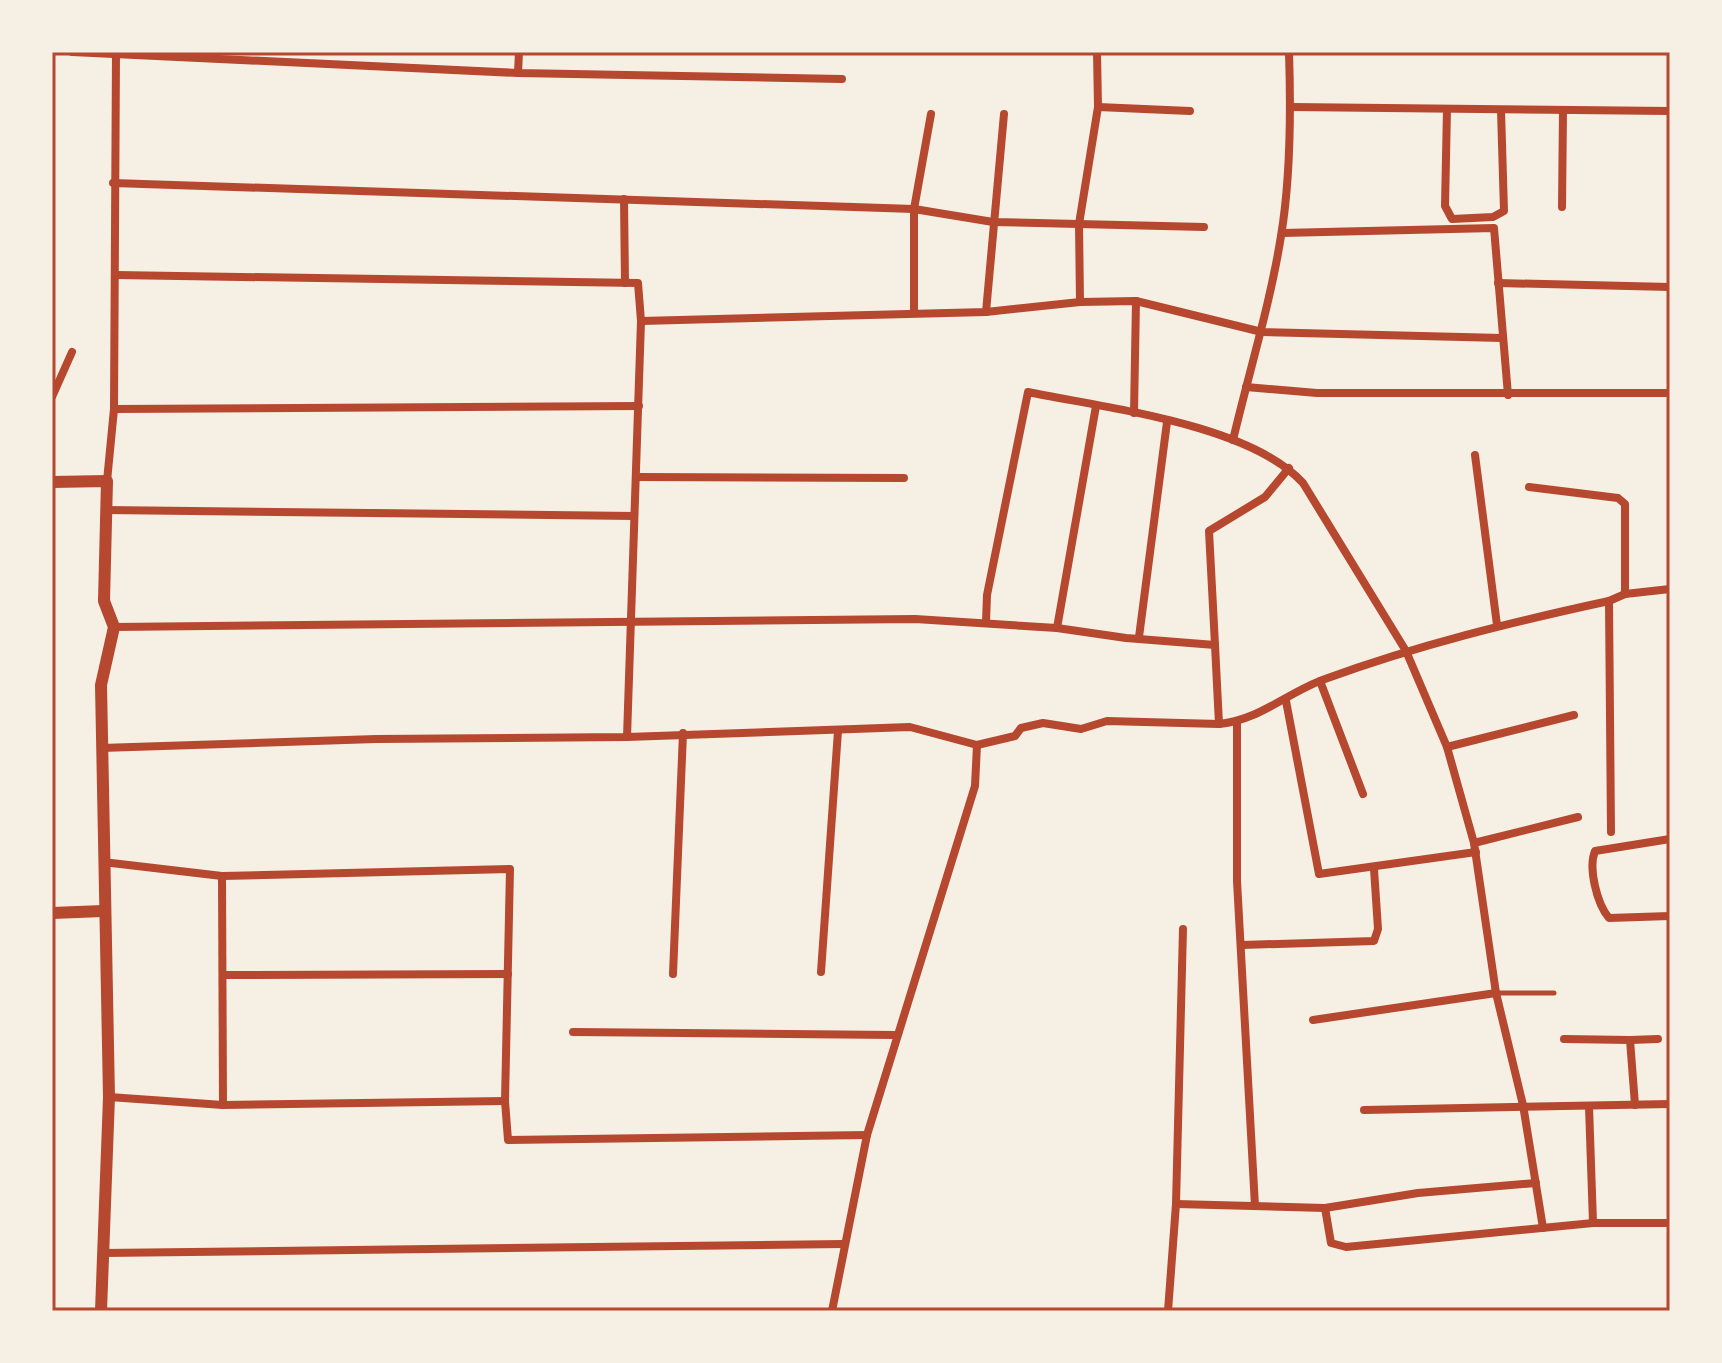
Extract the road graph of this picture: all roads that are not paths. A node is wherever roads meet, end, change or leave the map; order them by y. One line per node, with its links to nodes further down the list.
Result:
1 (72, 52): 5 (street)
2 (519, 52): 6 (street)
3 (1097, 52): 8 (street)
4 (1289, 52): 9 (street)
5 (116, 53): 6 (street); 17 (street)
6 (518, 73): 7 (street)
7 (842, 79)
8 (1098, 107): 12 (street); 22 (street)
9 (1291, 107): 10 (street); 24 (street)
10 (1447, 109): 11 (street); 11 (street)
11 (1501, 110): 13 (street)
12 (1190, 111)
13 (1563, 111): 14 (street); 19 (street)
14 (1670, 111)
15 (931, 114): 20 (street)
16 (1004, 114): 21 (street)
17 (113, 183): 18 (street); 25 (street)
18 (624, 199): 20 (street); 26 (street)
19 (1562, 207)
20 (914, 209): 21 (street); 32 (street)
21 (993, 222): 22 (street); 31 (street)
22 (1079, 224): 23 (street); 30 (street)
23 (1204, 227)
24 (1282, 233): 27 (street); 34 (street)
25 (116, 275): 26 (street); 43 (street)
26 (625, 283): 33 (street)
27 (1498, 283): 28 (street); 35 (street)
28 (1670, 287)
29 (1136, 301): 30 (street); 34 (street); 44 (street)
30 (1080, 302): 31 (street)
31 (986, 312): 32 (street)
32 (914, 313): 33 (street)
33 (641, 321): 41 (street)
34 (1262, 332): 35 (street); 37 (street)
35 (1502, 338): 38 (street)
36 (72, 352): 40 (street)
37 (1246, 387): 38 (street); 46 (street)
38 (1511, 393): 39 (street)
39 (1670, 393)
40 (52, 397)
41 (639, 406): 43 (street); 49 (street)
42 (1096, 406): 44 (street); 61 (street); 64 (street)
43 (114, 409): 51 (street)
44 (1134, 413): 45 (street)
45 (1167, 422): 46 (street); 65 (street)
46 (1233, 440): 48 (street)
47 (1475, 455): 62 (street)
48 (1289, 468): 66 (street); 67 (street)
49 (636, 477): 50 (street); 55 (street)
50 (904, 478)
51 (107, 481): 52 (street); 54 (street)
52 (52, 482)
53 (1529, 487): 57 (street)
54 (105, 510): 55 (street); 63 (street)
55 (634, 516): 60 (street)
56 (1670, 589): 57 (street); 58 (street)
57 (1625, 594): 59 (street)
58 (1670, 600)
59 (1609, 601): 62 (street); 81 (street)
60 (631, 622): 61 (street); 63 (street); 75 (street)
61 (986, 622): 64 (street)
62 (1497, 625): 67 (street)
63 (114, 627): 78 (street)
64 (1057, 628): 65 (street)
65 (1139, 637): 66 (street)
66 (1215, 645): 72 (street)
67 (1406, 651): 68 (street); 77 (street)
68 (1320, 681): 69 (street); 79 (street)
69 (1286, 701): 71 (street); 85 (street)
70 (1574, 715): 77 (street)
71 (1237, 722): 72 (street); 91 (street)
72 (1219, 724): 76 (street)
73 (838, 731): 74 (street); 76 (street); 92 (street)
74 (683, 733): 75 (street); 94 (street)
75 (627, 737): 78 (street)
76 (977, 745): 100 (street)
77 (1447, 747): 83 (street)
78 (101, 748): 84 (street)
79 (1363, 794)
80 (1578, 817): 83 (street)
81 (1611, 832)
82 (1670, 839): 89 (street)
83 (1475, 848): 85 (street); 96 (street)
84 (102, 862): 86 (street); 87 (street)
85 (1374, 869): 91 (street)
86 (222, 876): 93 (street); 95 (street)
87 (103, 911): 88 (street); 104 (street)
88 (52, 913)
89 (1670, 916)
90 (1183, 929): 114 (street)
91 (1242, 945): 115 (street)
92 (821, 972)
93 (508, 974): 95 (street); 105 (street)
94 (673, 974)
95 (223, 975): 107 (street)
96 (1496, 993): 97 (lane); 98 (street); 108 (street)
97 (1554, 993)
98 (1313, 1020)
99 (573, 1032): 100 (street)
100 (895, 1035): 112 (street)
101 (1564, 1039): 103 (street)
102 (1658, 1039): 103 (street)
103 (1630, 1040): 109 (street)
104 (109, 1097): 107 (street); 121 (street)
105 (505, 1101): 107 (street); 112 (street)
106 (1670, 1104): 109 (street)
107 (223, 1105)
108 (1523, 1105): 110 (street); 111 (street); 113 (street)
109 (1635, 1105): 110 (street)
110 (1589, 1106): 117 (street)
111 (1364, 1110)
112 (867, 1135): 120 (street)
113 (1536, 1183): 116 (street); 119 (street)
114 (1176, 1204): 115 (street); 124 (street)
115 (1255, 1206): 116 (street)
116 (1325, 1208): 119 (street)
117 (1593, 1223): 118 (street); 119 (street)
118 (1670, 1223)
119 (1543, 1228)
120 (844, 1244): 121 (street); 123 (street)
121 (103, 1253): 122 (street)
122 (101, 1311)
123 (832, 1311)
124 (1168, 1311)

